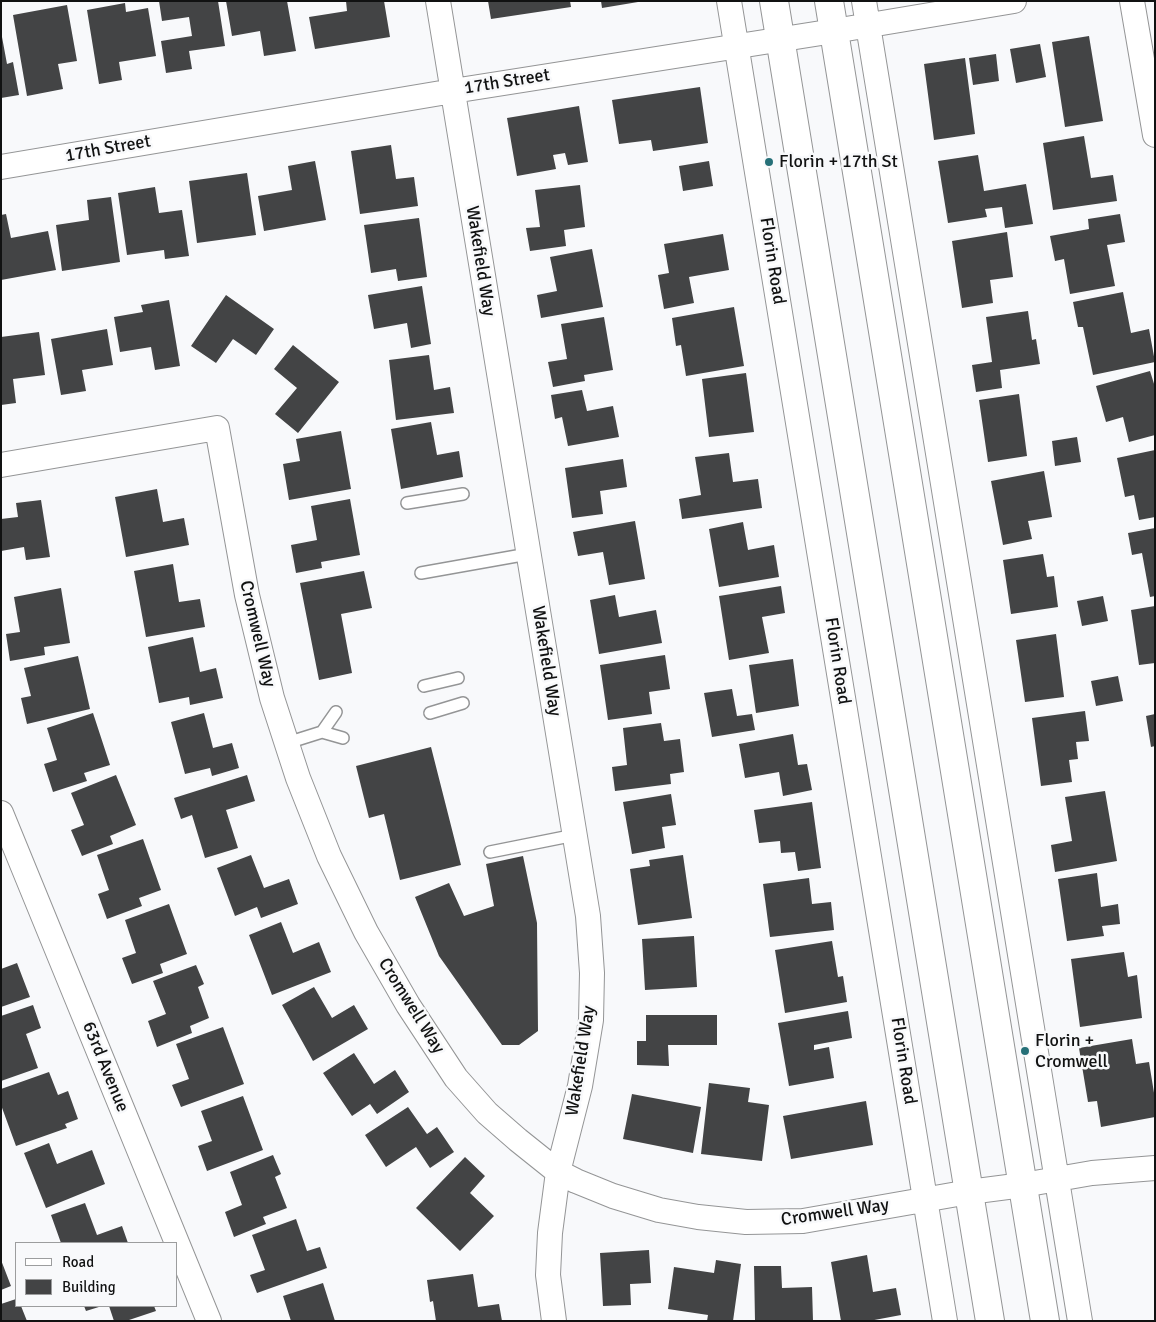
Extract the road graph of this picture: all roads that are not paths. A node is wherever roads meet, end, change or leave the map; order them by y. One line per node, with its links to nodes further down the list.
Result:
1 (438, 1): 12 (street, Wakefield Way)
2 (729, 1): 11 (street, Florin Road)
3 (774, 1): 10 (main road)
4 (829, 1): 9 (main road)
5 (864, 1): 8 (street)
6 (1014, 1): 8 (street, 17th Street)
7 (1132, 1): 13 (street)
8 (868, 25): 9 (street, 17th Street); 33 (street)
9 (834, 31): 10 (street, 17th Street); 34 (main road)
10 (780, 39): 11 (street, 17th Street); 35 (main road)
11 (736, 46): 12 (street, 17th Street); 36 (street, Florin Road)
12 (452, 91): 14 (street, 17th Street); 18 (street, Wakefield Way)
13 (1155, 135)
14 (1, 167)
15 (1, 465): 27 (street, Cromwell Way)
16 (463, 494): 17 (lane)
17 (407, 503)
18 (528, 554): 19 (lane); 29 (street, Wakefield Way)
19 (421, 573)
20 (458, 678): 21 (lane)
21 (424, 686)
22 (463, 704): 24 (lane)
23 (336, 712): 25 (lane)
24 (430, 713)
25 (322, 732): 26 (lane); 27 (lane)
26 (343, 738)
27 (287, 743): 32 (street, Cromwell Way)
28 (1, 812): 37 (street, 63rd Avenue)
29 (575, 835): 30 (lane); 32 (street, Wakefield Way)
30 (490, 852)
31 (1155, 1168): 33 (street, Cromwell Way)
32 (558, 1172): 36 (street, Cromwell Way); 40 (street, Wakefield Way)
33 (1056, 1179): 34 (street, Cromwell Way); 44 (street)
34 (1023, 1185): 35 (street, Cromwell Way); 43 (main road)
35 (968, 1192): 36 (street, Cromwell Way); 42 (main road)
36 (926, 1200): 41 (street, Florin Road)
37 (177, 1242)
38 (178, 1245): 39 (street, 63rd Avenue)
39 (209, 1321)
40 (554, 1321)
41 (945, 1321)
42 (990, 1321)
43 (1045, 1321)
44 (1080, 1321)

